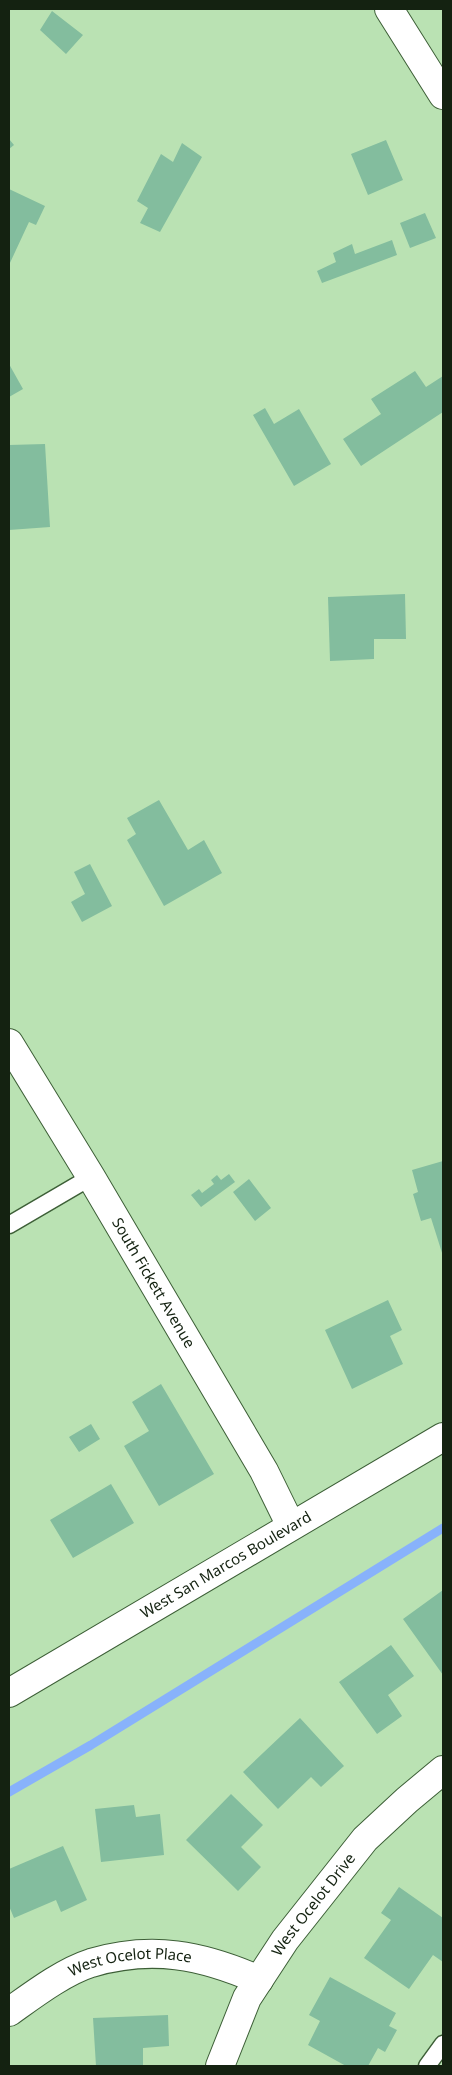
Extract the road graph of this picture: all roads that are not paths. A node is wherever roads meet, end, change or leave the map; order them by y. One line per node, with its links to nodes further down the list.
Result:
1 (389, 9): 2 (street)
2 (443, 95)
3 (9, 1043): 4 (street, South Fickett Avenue)
4 (91, 1177): 5 (lane); 7 (street, South Fickett Avenue)
5 (9, 1225)
6 (443, 1437): 7 (street, West San Marcos Boulevard)
7 (291, 1526): 8 (street, West San Marcos Boulevard)
8 (9, 1693)
9 (443, 1770): 10 (street, West Ocelot Drive)
10 (259, 1980): 11 (street, West Ocelot Place); 13 (street, West Ocelot Drive)
11 (9, 2012)
12 (443, 2044): 14 (lane)
13 (220, 2066)
14 (427, 2066)

